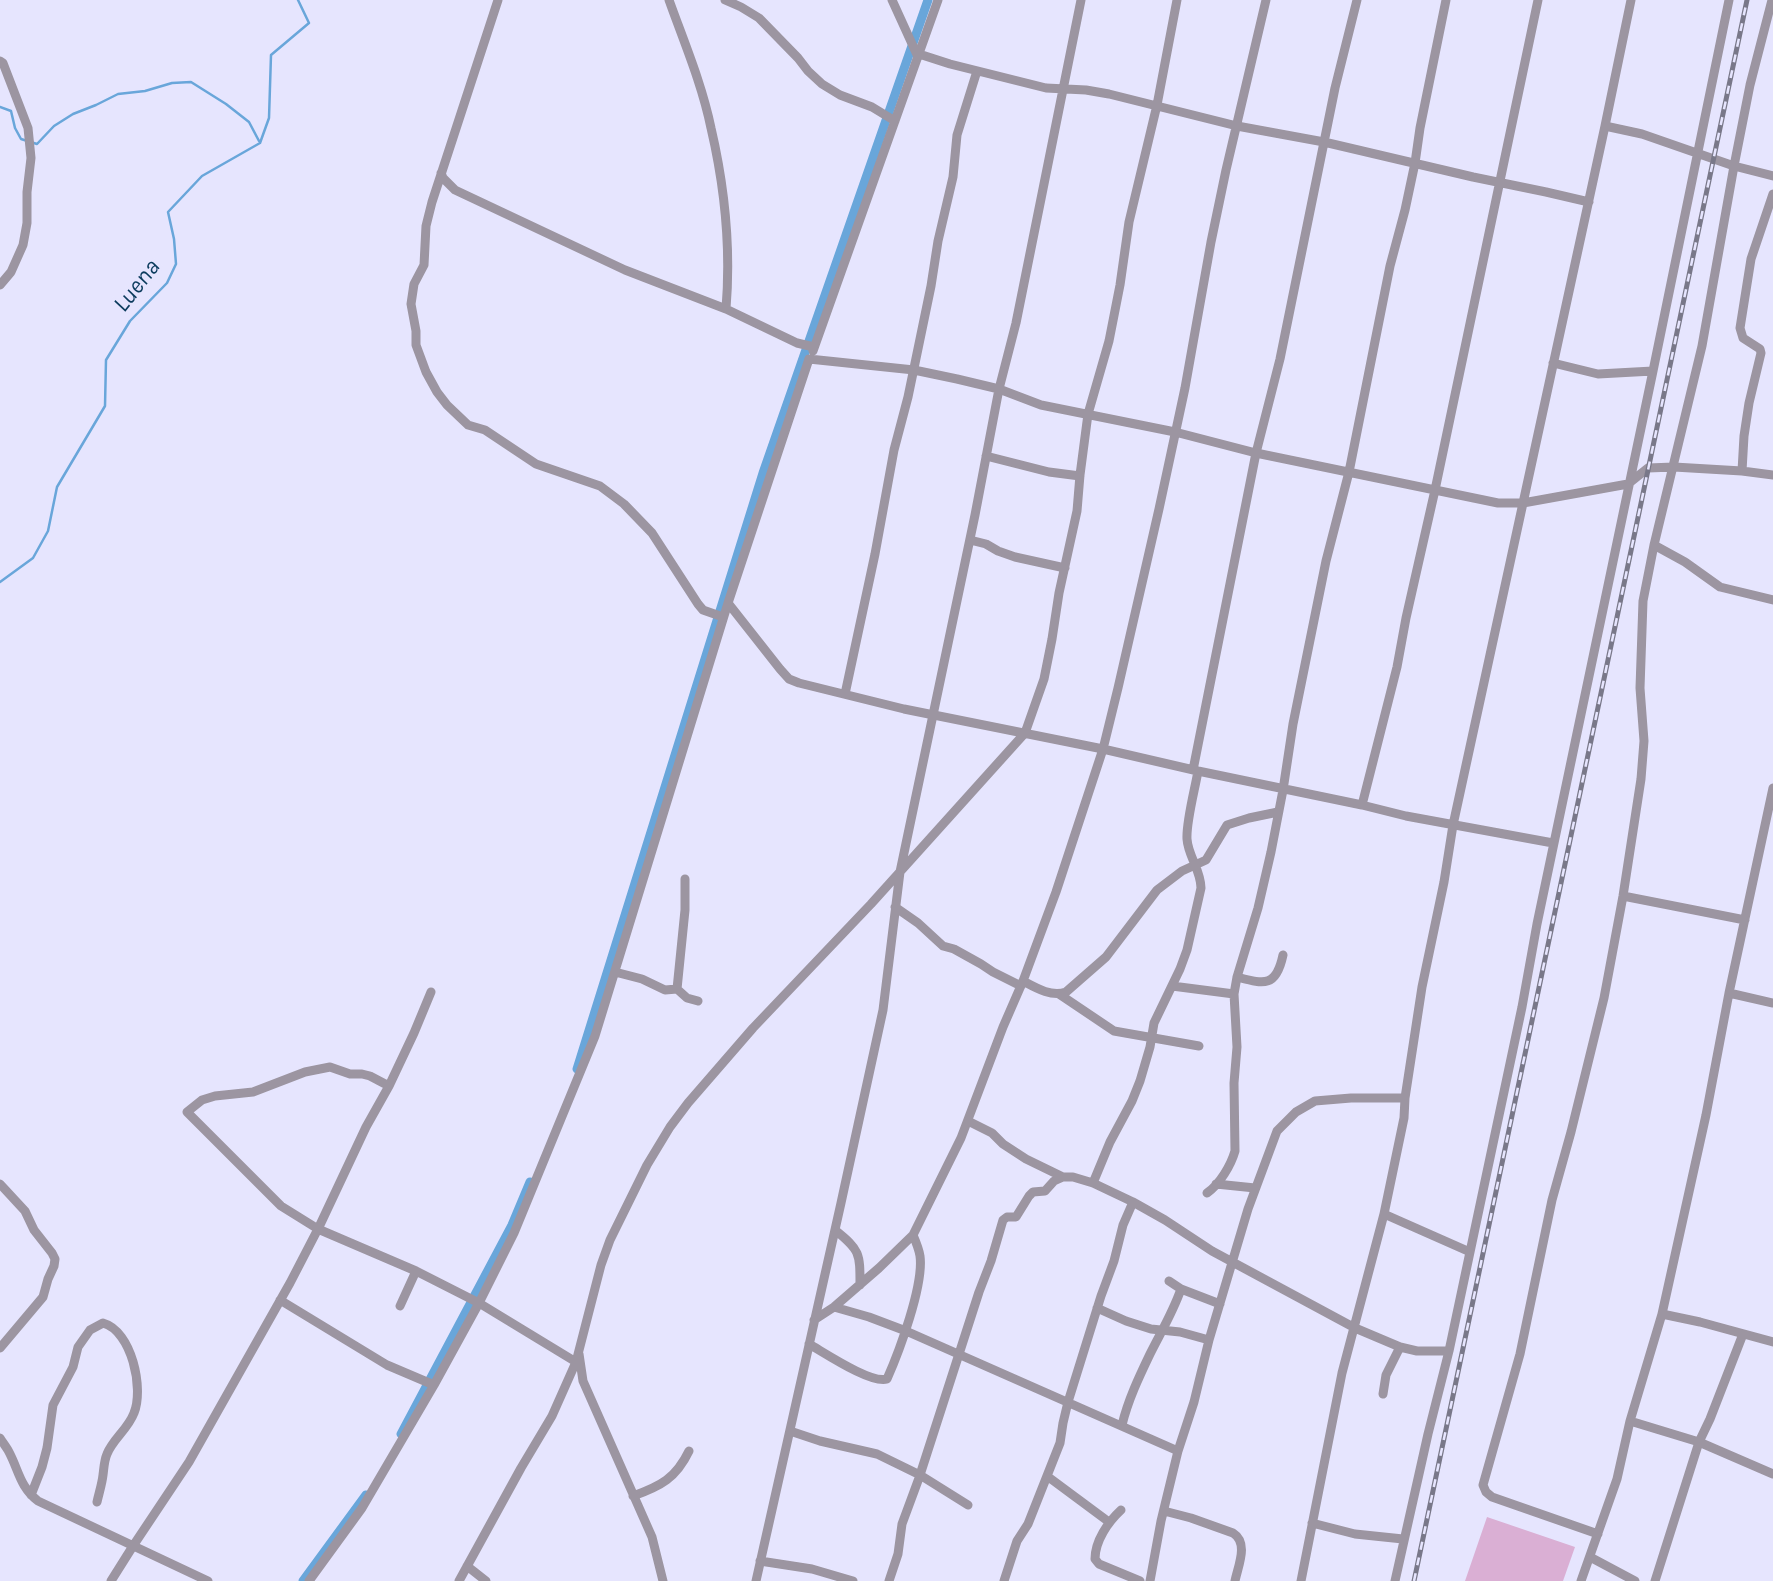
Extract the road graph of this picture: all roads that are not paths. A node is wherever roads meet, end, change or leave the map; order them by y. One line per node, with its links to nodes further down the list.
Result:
1 (498, 0): 27 (street)
2 (669, 0): 34 (street)
3 (725, 0): 20 (street)
4 (892, 0): 15 (street)
5 (938, 0): 15 (street)
6 (1081, 0): 18 (street)
7 (1177, 0): 19 (street)
8 (1266, 0): 21 (street)
9 (1357, 0): 23 (street)
10 (1446, 0): 25 (street)
11 (1538, 0): 29 (street)
12 (1631, 0): 22 (street)
13 (1729, 0): 24 (street)
14 (1772, 0): 26 (street)
15 (918, 55): 17 (street); 20 (street)
16 (0, 61): 33 (street)
17 (977, 71): 18 (street); 38 (street)
18 (1063, 89): 19 (street); 40 (street)
19 (1157, 105): 21 (street); 41 (street)
20 (895, 121): 35 (street)
21 (1237, 126): 23 (street); 42 (street)
22 (1605, 126): 24 (street); 31 (street)
23 (1324, 142): 25 (street); 43 (street)
24 (1697, 153): 26 (street); 39 (street)
25 (1415, 163): 29 (street); 47 (street)
26 (1734, 166): 28 (street); 45 (street)
27 (441, 173): 34 (street); 58 (street)
28 (1773, 176)
29 (1500, 183): 31 (street); 51 (street)
30 (1773, 194): 32 (street)
31 (1589, 202): 37 (street)
32 (1769, 222): 46 (street)
33 (0, 285)
34 (726, 309): 35 (street)
35 (814, 347): 36 (street)
36 (809, 359): 38 (street); 57 (street)
37 (1553, 363): 39 (street); 52 (street)
38 (914, 370): 40 (street); 59 (street)
39 (1653, 371): 50 (street)
40 (999, 389): 41 (street); 44 (street)
41 (1088, 414): 42 (street); 49 (street)
42 (1175, 432): 43 (street); 62 (street)
43 (1256, 453): 47 (street); 63 (street)
44 (986, 456): 49 (street); 53 (street)
45 (1674, 467): 46 (street); 50 (street); 54 (street)
46 (1742, 471): 48 (street)
47 (1349, 472): 51 (street); 65 (street)
48 (1773, 475)
49 (1080, 476): 55 (street)
50 (1628, 484): 52 (street); 70 (street)
51 (1435, 490): 52 (street); 67 (street)
52 (1523, 503): 69 (street)
53 (970, 540): 55 (street); 60 (street)
54 (1654, 545): 56 (street); 74 (street)
55 (1065, 568): 61 (street)
56 (1773, 600)
57 (728, 603): 58 (street); 59 (street)
58 (723, 617): 78 (street)
59 (845, 694): 60 (street)
60 (933, 714): 61 (street); 72 (street)
61 (1025, 733): 62 (street); 72 (street)
62 (1103, 748): 63 (street); 80 (street)
63 (1196, 770): 65 (street); 71 (street)
64 (1773, 788): 66 (street)
65 (1283, 790): 67 (street); 68 (street)
66 (1773, 795): 76 (street)
67 (1362, 805): 69 (street)
68 (1278, 812): 71 (street); 79 (street)
69 (1453, 825): 70 (street); 92 (street)
70 (1553, 843): 105 (street)
71 (1196, 866): 81 (street); 85 (street)
72 (900, 872): 75 (street); 130 (street)
73 (685, 879): 82 (street)
74 (1623, 896): 76 (street); 152 (street)
75 (895, 907): 80 (street); 103 (street)
76 (1745, 920): 84 (street)
77 (1283, 956): 79 (street)
78 (615, 972): 82 (street); 112 (street)
79 (1237, 977): 86 (street)
80 (1022, 984): 85 (street); 93 (street)
81 (1172, 986): 86 (street); 89 (street)
82 (677, 989): 87 (street)
83 (431, 992): 91 (street)
84 (1729, 993): 88 (street); 117 (street)
85 (1059, 994): 89 (street)
86 (1234, 995): 97 (street)
87 (698, 1002)
88 (1773, 1003)
89 (1151, 1037): 90 (street); 95 (street)
90 (1199, 1046)
91 (389, 1086): 102 (street); 102 (street)
92 (1405, 1098): 98 (street); 101 (street)
93 (968, 1121): 94 (street); 104 (street)
94 (1063, 1177): 95 (street); 129 (street)
95 (1093, 1183): 100 (street)
96 (0, 1184): 127 (street)
97 (1216, 1184): 98 (street); 99 (street)
98 (1255, 1188): 106 (street)
99 (1207, 1193)
100 (1133, 1202): 106 (street); 116 (street)
101 (1384, 1214): 105 (street); 119 (street)
102 (318, 1229): 107 (street); 111 (street)
103 (835, 1230): 109 (street); 118 (street)
104 (913, 1235): 109 (street); 120 (street)
105 (1470, 1252): 128 (street)
106 (1232, 1262): 113 (street); 119 (street)
107 (415, 1271): 112 (street); 114 (street)
108 (1169, 1281): 110 (street)
109 (860, 1285): 115 (street)
110 (1181, 1289): 113 (street); 121 (street)
111 (280, 1300): 131 (street); 154 (street)
112 (479, 1303): 130 (street); 131 (street)
113 (1220, 1304): 123 (street)
114 (400, 1306)
115 (834, 1307): 118 (street); 120 (street)
116 (1097, 1308): 121 (street); 133 (street)
117 (1662, 1314): 122 (street); 134 (street)
118 (814, 1320): 125 (street)
119 (1355, 1328): 126 (street); 151 (street)
120 (906, 1331): 125 (street); 129 (street)
121 (1162, 1331): 123 (street); 135 (street)
122 (1743, 1334): 124 (street); 138 (street)
123 (1209, 1340): 140 (street)
124 (1773, 1342)
125 (809, 1344): 136 (street)
126 (1400, 1347): 128 (street); 132 (street)
127 (0, 1348)
128 (1448, 1352): 153 (street)
129 (959, 1355): 133 (street); 141 (street)
130 (577, 1357): 145 (street); 157 (street)
131 (434, 1385): 160 (street)
132 (1382, 1394)
133 (1068, 1402): 135 (street); 143 (street)
134 (1630, 1421): 138 (street); 152 (street)
135 (1122, 1425): 140 (street)
136 (790, 1431): 141 (street); 156 (street)
137 (0, 1438): 144 (street)
138 (1699, 1442): 142 (street); 175 (street)
139 (690, 1451): 145 (street)
140 (1178, 1451): 149 (street)
141 (920, 1475): 147 (street); 166 (street)
142 (1773, 1475)
143 (1047, 1476): 150 (street); 167 (street)
144 (31, 1495): 146 (street); 154 (street)
145 (633, 1496): 163 (street)
146 (97, 1502)
147 (968, 1505)
148 (1121, 1510): 150 (street)
149 (1164, 1511): 169 (street); 170 (street)
150 (1109, 1522): 168 (street)
151 (1312, 1523): 153 (street); 171 (street)
152 (1598, 1534): 155 (street)
153 (1403, 1539): 172 (street)
154 (133, 1545): 158 (street); 159 (street)
155 (1590, 1557): 173 (street); 174 (street)
156 (760, 1561): 164 (street); 165 (street)
157 (467, 1566): 161 (street); 162 (street)
158 (111, 1581)
159 (208, 1581)
160 (309, 1581)
161 (459, 1581)
162 (486, 1581)
163 (663, 1581)
164 (756, 1581)
165 (853, 1581)
166 (889, 1581)
167 (1004, 1581)
168 (1140, 1581)
169 (1150, 1581)
170 (1235, 1581)
171 (1301, 1581)
172 (1395, 1581)
173 (1581, 1581)
174 (1635, 1581)
175 (1655, 1581)

